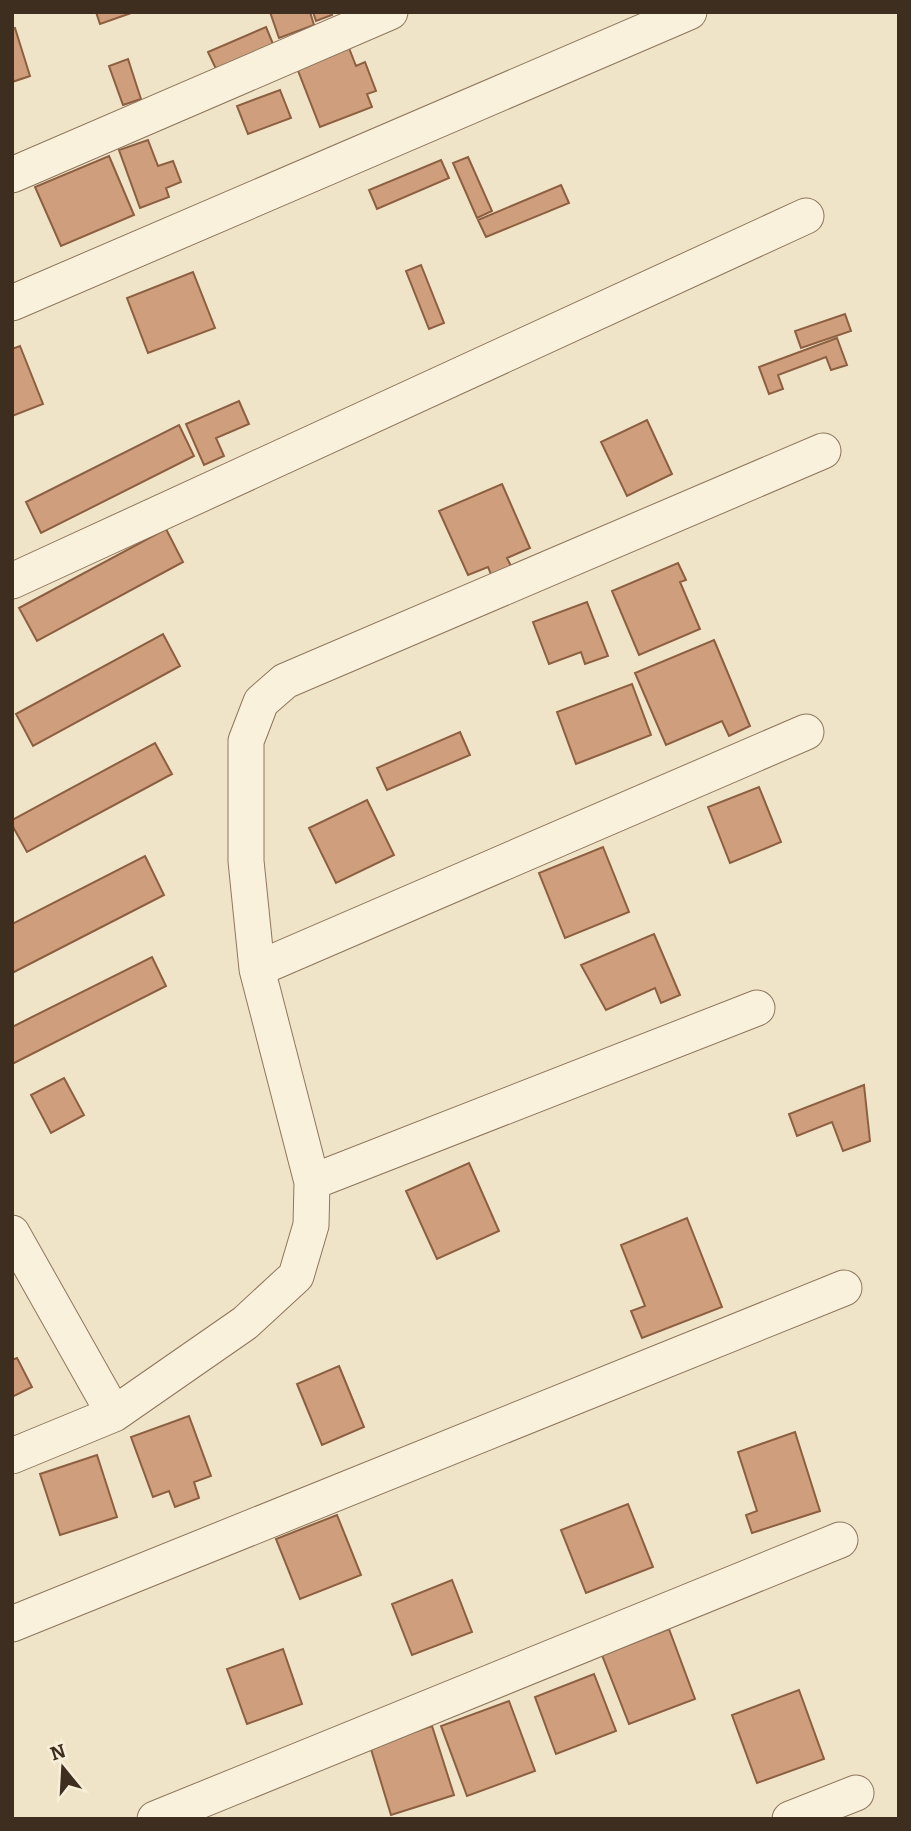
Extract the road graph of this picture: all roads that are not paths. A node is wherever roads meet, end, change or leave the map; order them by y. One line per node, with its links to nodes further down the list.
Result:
1 (390, 12): 3 (street)
2 (689, 12): 5 (street)
3 (12, 175)
4 (806, 216): 7 (street)
5 (12, 303)
6 (823, 451): 9 (street)
7 (12, 581)
8 (806, 732): 9 (street)
9 (257, 969): 11 (street)
10 (757, 1008): 11 (street)
11 (312, 1182): 14 (street)
12 (12, 1233): 14 (street)
13 (844, 1288): 17 (street)
14 (114, 1414): 15 (street)
15 (12, 1457)
16 (840, 1540): 19 (street)
17 (12, 1624)
18 (856, 1793): 20 (street)
19 (155, 1819)
20 (790, 1819)

